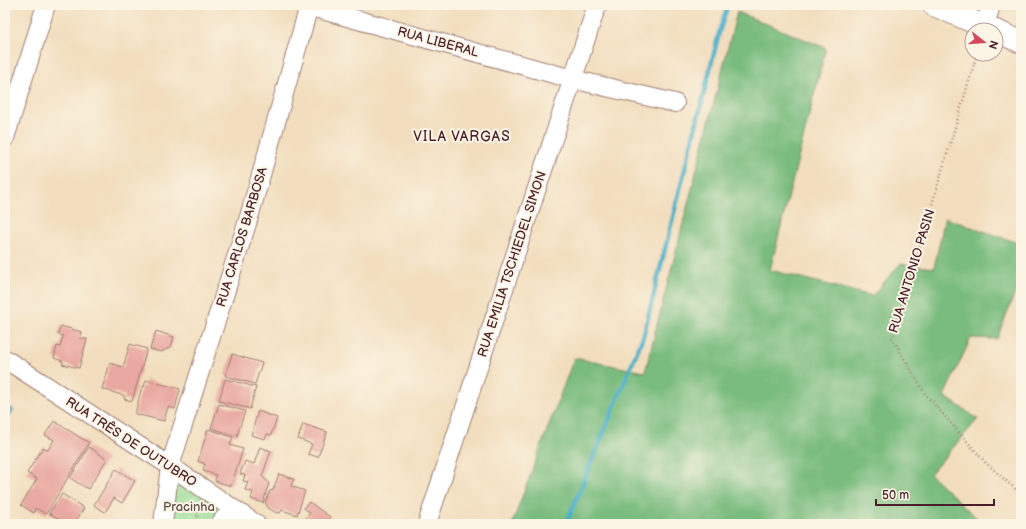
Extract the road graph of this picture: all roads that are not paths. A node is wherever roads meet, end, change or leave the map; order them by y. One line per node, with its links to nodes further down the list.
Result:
1 (46, 5): 12 (street)
2 (597, 5): 10 (street, RUA EMILIA TSCHIEDEL SIMON)
3 (934, 5): 6 (main road)
4 (991, 5): 7 (street)
5 (306, 6): 10 (street, RUA LIBERAL); 14 (street, RUA CARLOS BARBOSA)
6 (974, 22)
7 (991, 22)
8 (1004, 35): 9 (main road)
9 (1021, 42)
10 (572, 79): 11 (street, RUA LIBERAL); 19 (street, RUA EMILIA TSCHIEDEL SIMON)
11 (675, 103)
12 (5, 138)
13 (5, 359): 14 (street, RUA TRÊS DE OUTUBRO)
14 (170, 466): 15 (street, RUA TRÊS DE OUTUBRO); 16 (street, RUA CARLOS BARBOSA)
15 (232, 508): 17 (street); 18 (street, RUA TRÊS DE OUTUBRO)
16 (163, 524)
17 (220, 524)
18 (256, 524)
19 (427, 524)

